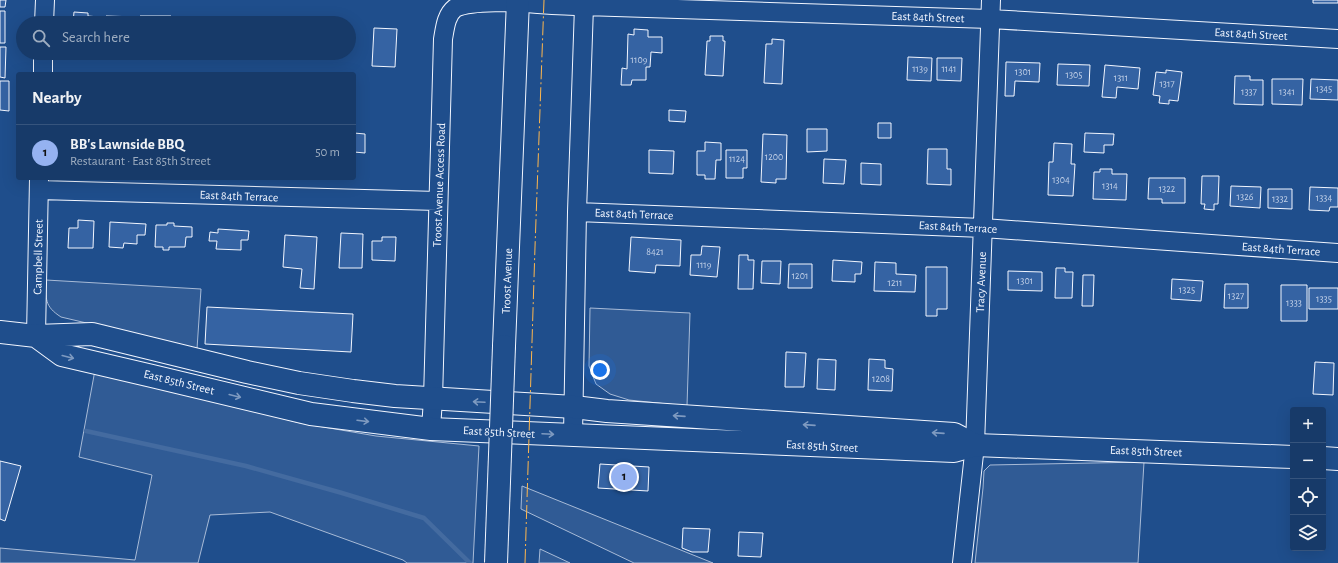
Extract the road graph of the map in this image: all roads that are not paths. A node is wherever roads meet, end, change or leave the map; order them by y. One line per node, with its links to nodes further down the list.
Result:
1 (45, 0): 5 (street)
2 (991, 0): 6 (street, Tracy Avenue)
3 (518, 1): 4 (street, East 84th Street); 11 (street, Troost Avenue Access Road); 25 (main road, Troost Avenue, bridge)
4 (584, 6): 6 (street, East 84th Street); 12 (street)
5 (44, 16)
6 (990, 19): 7 (street, East 84th Street); 13 (street, Tracy Avenue)
7 (1338, 39)
8 (43, 60): 9 (street)
9 (43, 72)
10 (39, 184): 11 (street, East 84th Terrace); 16 (street, Campbell Street)
11 (438, 201): 17 (street, Troost Avenue Access Road)
12 (577, 212): 13 (street, East 84th Terrace); 18 (street)
13 (983, 228): 14 (street, East 84th Terrace); 21 (street, Tracy Avenue)
14 (1338, 253)
15 (0, 332): 16 (main road, East 85th Street)
16 (36, 336): 17 (main road, East 85th Street); 19 (main road, East 85th Street, one-way to 19)
17 (433, 399): 18 (main road, East 85th Street, one-way to 17); 19 (street, Troost Avenue Access Road)
18 (574, 407): 20 (street); 21 (main road, East 85th Street, one-way to 18)
19 (431, 429): 20 (main road, East 85th Street, one-way to 20)
20 (573, 435): 21 (main road, East 85th Street)
21 (975, 445): 22 (main road, East 85th Street); 26 (street, Tracy Avenue)
22 (1290, 457)
23 (1326, 458): 24 (main road)
24 (1338, 459)
25 (496, 563)
26 (962, 563)

